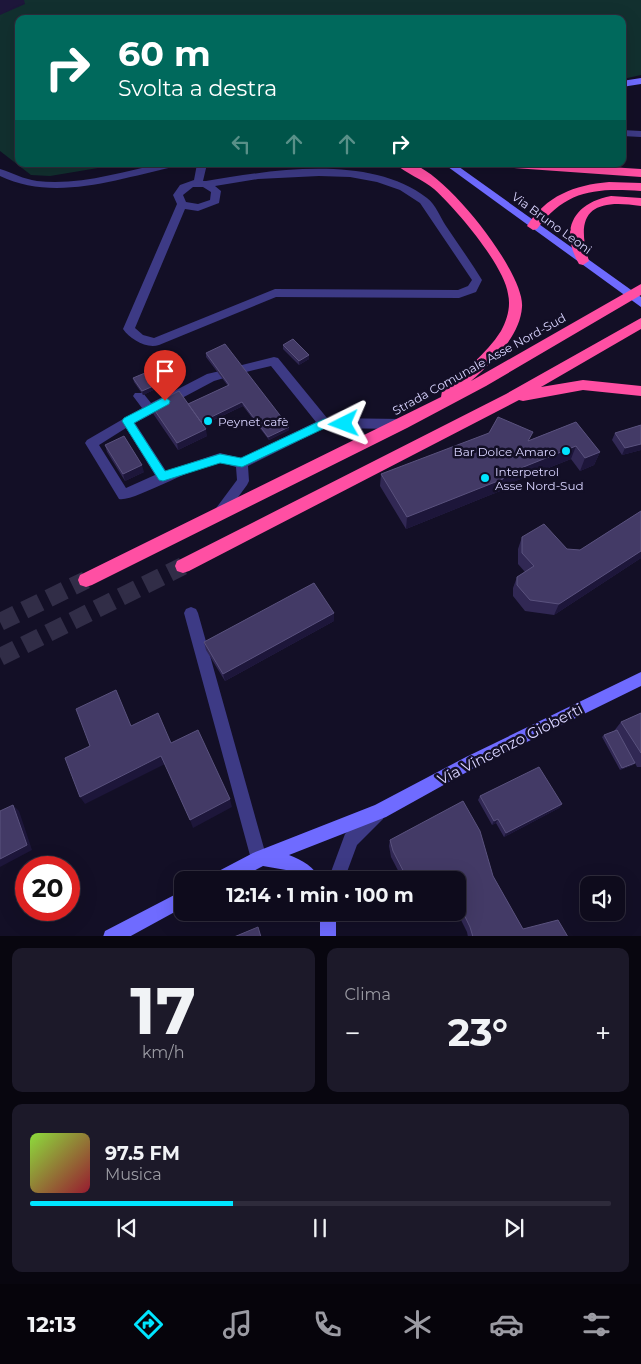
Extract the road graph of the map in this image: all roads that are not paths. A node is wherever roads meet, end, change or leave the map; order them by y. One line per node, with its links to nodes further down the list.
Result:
1 (641, 81): 2 (street)
2 (626, 83)
3 (626, 133): 4 (street)
4 (641, 134)
5 (158, 167): 10 (street)
6 (202, 167): 12 (street)
7 (408, 167): 28 (highway)
8 (452, 167): 16 (street, Via Bruno Leoni)
9 (556, 167): 11 (highway)
10 (0, 172)
11 (641, 173)
12 (202, 184): 15 (street); 15 (street); 15 (street)
13 (641, 187): 16 (highway)
14 (641, 202): 17 (highway)
15 (182, 204)
16 (533, 226): 17 (street, Via Bruno Leoni)
17 (582, 261): 19 (street, Via Bruno Leoni)
18 (641, 289): 28 (highway, Strada Comunale Asse Nord-Sud)
19 (641, 303)
20 (641, 323): 22 (highway)
21 (641, 329): 22 (highway)
22 (621, 337): 27 (highway)
23 (242, 370): 31 (street)
24 (220, 375): 29 (street)
25 (641, 390): 27 (highway)
26 (139, 396): 29 (street)
27 (511, 398): 36 (highway)
28 (436, 406): 32 (highway, Strada Comunale Asse Nord-Sud)
29 (150, 409): 30 (street)
30 (128, 421): 34 (street); 34 (street)
31 (324, 423): 32 (street); 33 (street)
32 (402, 424): 35 (highway, Strada Comunale Asse Nord-Sud)
33 (242, 463): 34 (street); 35 (street)
34 (163, 477)
35 (217, 515): 37 (highway, Strada Comunale Asse Nord-Sud)
36 (183, 566)
37 (86, 580)
38 (191, 613): 41 (street)
39 (641, 679): 40 (street, Via Vincenzo Gioberti)
40 (380, 811): 41 (street, Via Vincenzo Gioberti); 44 (street, Via Vincenzo Gioberti)
41 (259, 859): 42 (street, Via Vincenzo Gioberti); 43 (street)
42 (236, 871)
43 (304, 871)
44 (339, 871)
45 (174, 903): 47 (street)
46 (328, 921): 48 (street)
47 (111, 936)
48 (328, 936)

